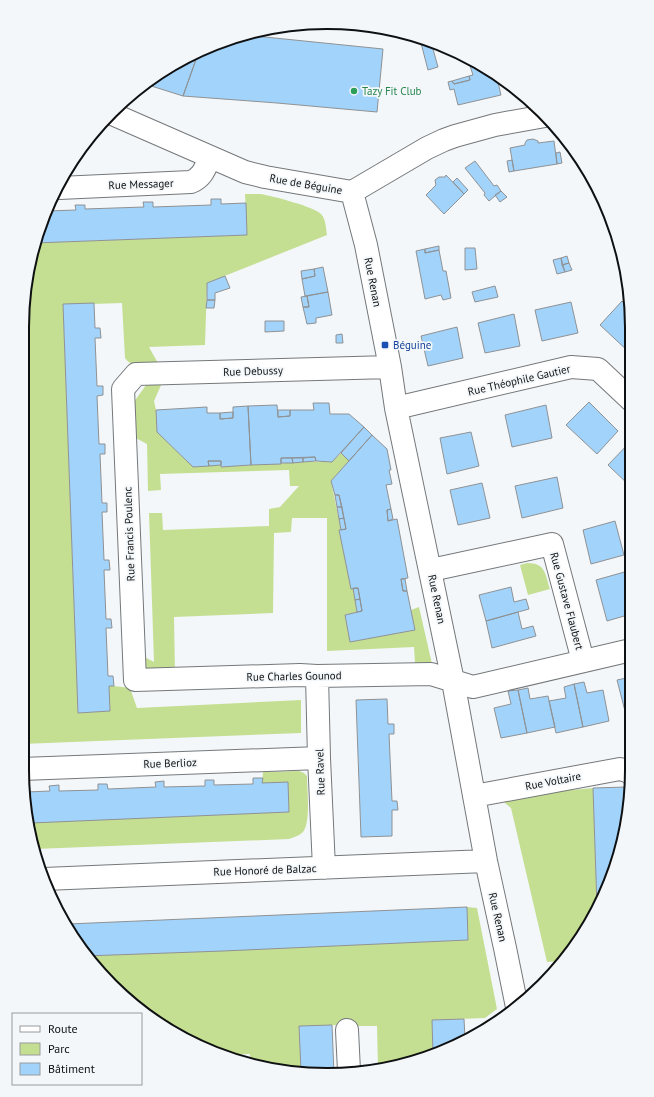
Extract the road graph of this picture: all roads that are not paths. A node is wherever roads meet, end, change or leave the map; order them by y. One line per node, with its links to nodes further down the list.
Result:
1 (116, 116): 3 (street, Rue de Béguine)
2 (539, 117): 5 (street, Rue de Béguine)
3 (210, 157): 4 (street, Rue Messager); 5 (street, Rue de Béguine)
4 (64, 188)
5 (352, 192): 6 (street, Rue Renan)
6 (390, 367): 7 (street, Rue Debussy); 9 (street, Rue Renan)
7 (123, 389): 14 (street, Rue Francis Poulenc)
8 (625, 394): 9 (street, Rue Théophile Gautier)
9 (396, 408): 10 (street, Rue Renan)
10 (430, 570): 12 (street, Rue Gustave Flaubert); 15 (street, Rue Renan)
11 (625, 651): 12 (street, Rue Charles Gounod)
12 (583, 661): 15 (street, Rue Charles Gounod)
13 (317, 676): 14 (street, Rue Charles Gounod); 15 (street, Rue Charles Gounod); 16 (street, Rue Ravel)
14 (135, 680)
15 (453, 681): 19 (street, Rue Renan)
16 (319, 758): 17 (street, Rue Berlioz); 21 (street, Rue Ravel)
17 (29, 769)
18 (625, 770): 19 (street, Rue Voltaire)
19 (474, 796): 20 (street, Rue Renan)
20 (486, 861): 21 (street, Rue Honoré de Balzac); 23 (street, Rue Renan)
21 (324, 868): 22 (street, Rue Honoré de Balzac)
22 (50, 879)
23 (516, 1000)
24 (347, 1030): 25 (street)
25 (349, 1067)

